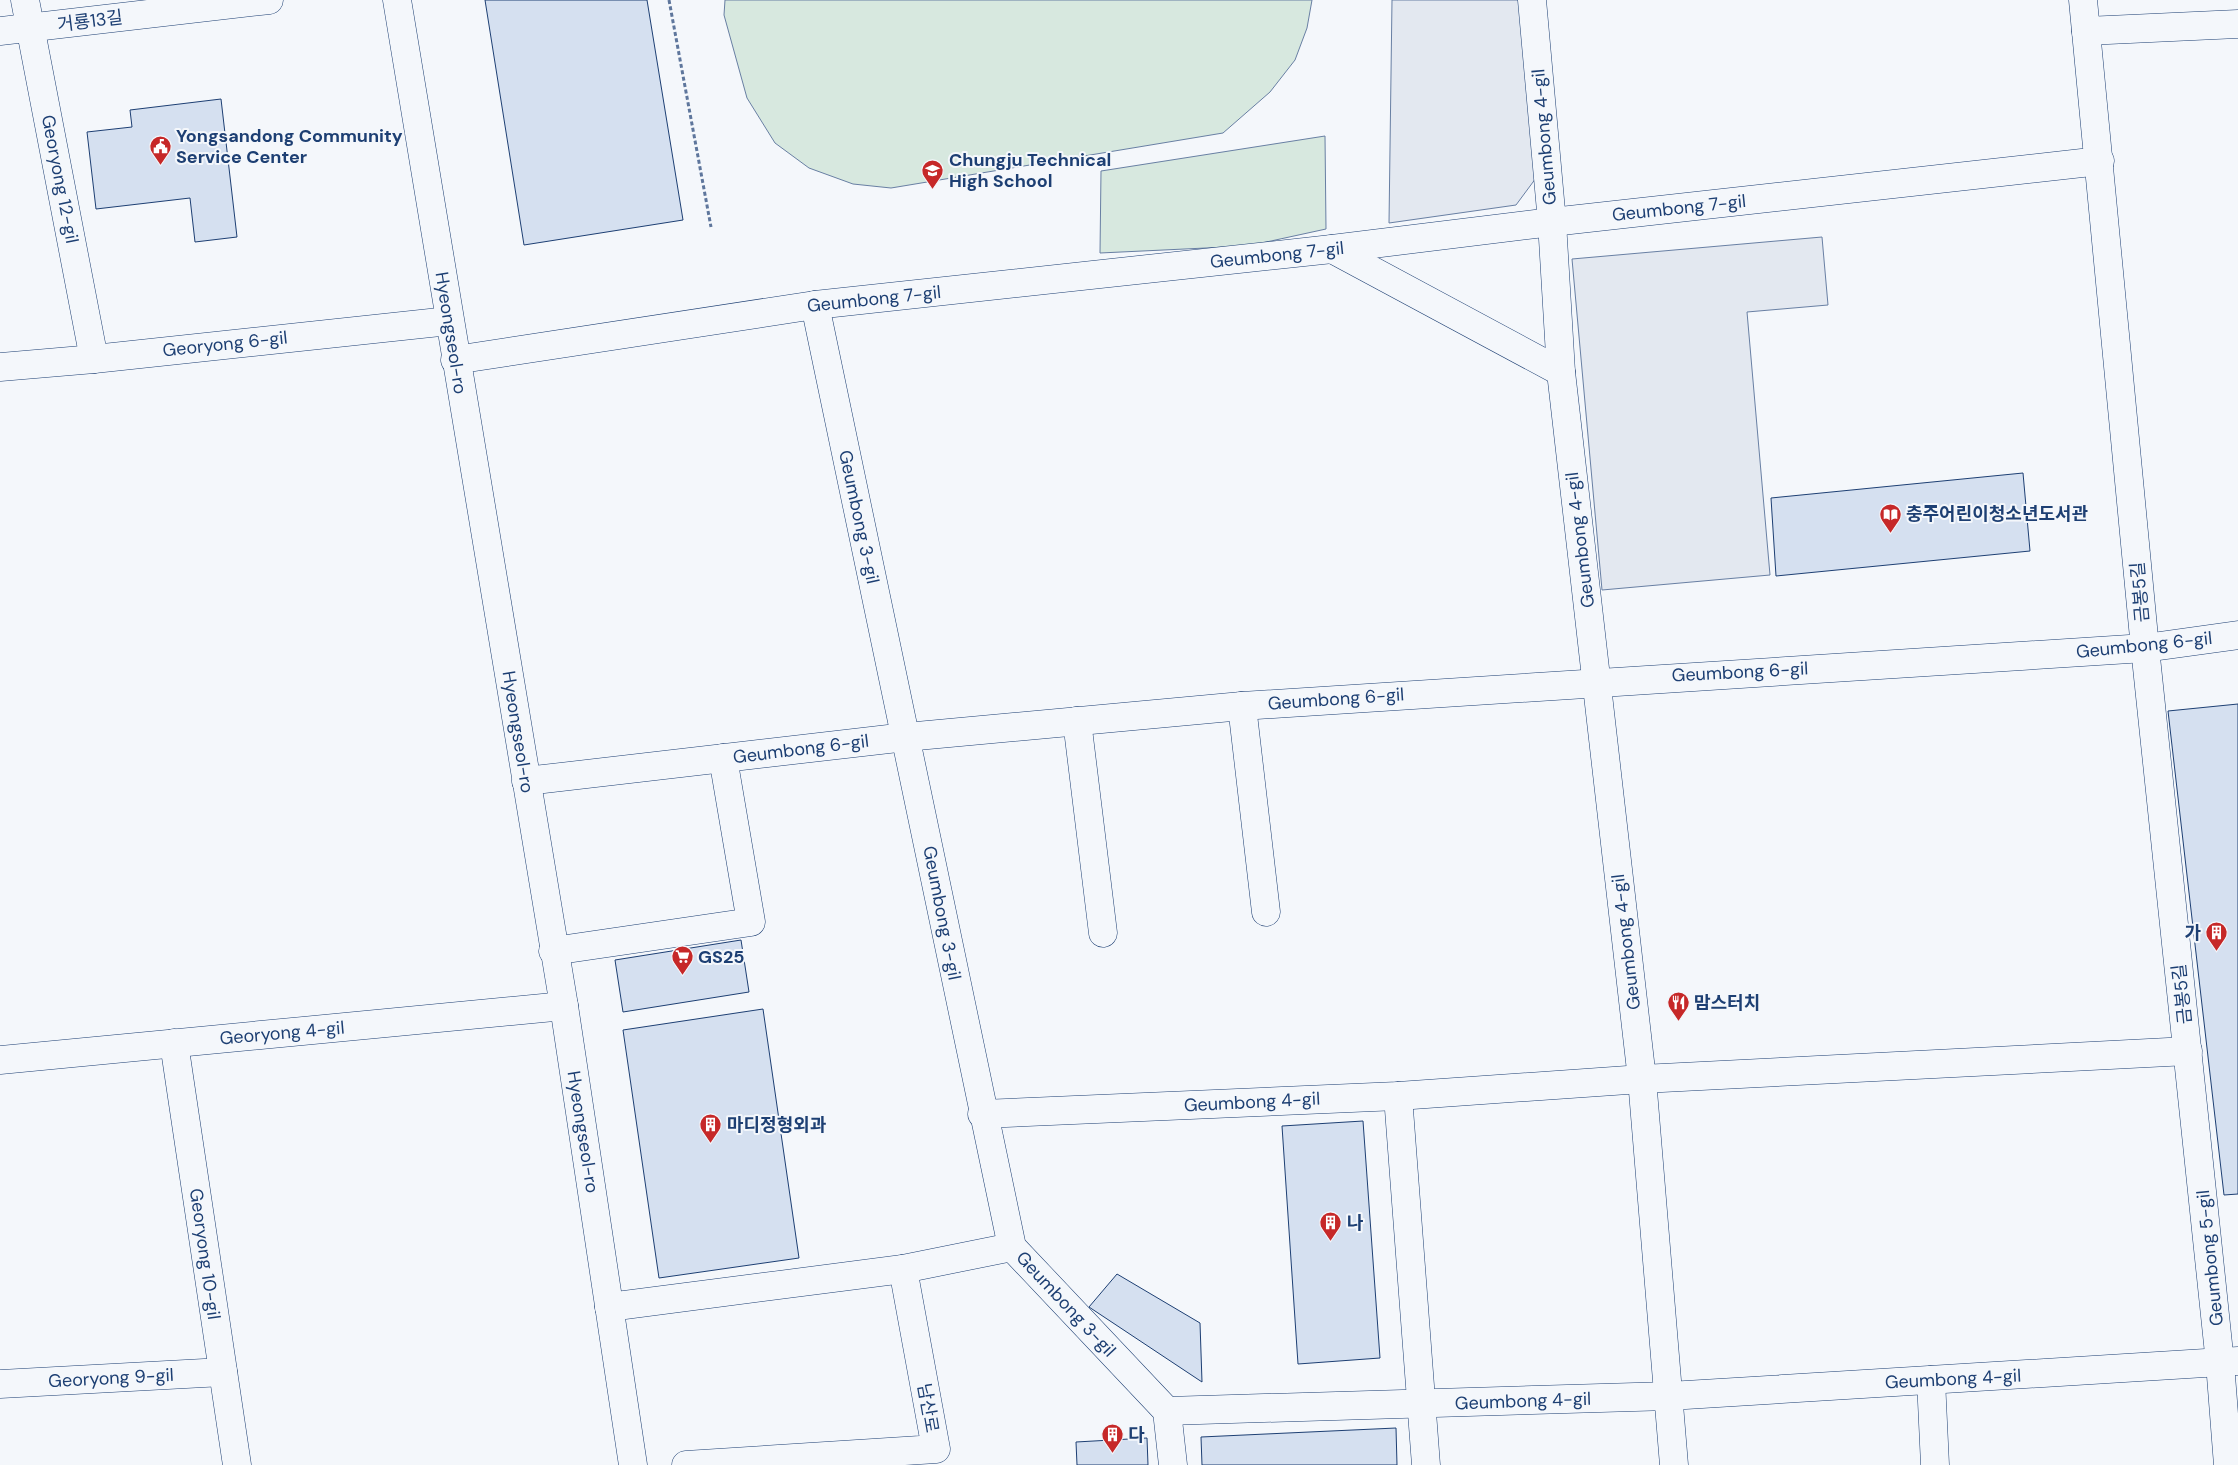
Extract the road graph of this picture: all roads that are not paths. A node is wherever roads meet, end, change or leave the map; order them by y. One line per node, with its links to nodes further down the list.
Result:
1 (25, 0): 7 (street, Georyong 12-gil)
2 (269, 0): 7 (street, 거룡13길)
3 (397, 0): 14 (street, Hyeongseol-ro)
4 (1532, 0): 11 (street, Geumbong 4-gil)
5 (2083, 0): 9 (street)
6 (2238, 24): 9 (street)
7 (31, 27): 8 (street, 거룡13길); 15 (street, Georyong 12-gil)
8 (0, 31)
9 (2086, 31): 10 (street)
10 (2100, 161): 11 (street, Geumbong 7-gil); 20 (street, 금봉5길)
11 (1552, 222): 12 (street, Geumbong 7-gil); 18 (street, Geumbong 4-gil)
12 (1332, 249): 13 (street, Geumbong 7-gil); 18 (street)
13 (814, 305): 16 (street, Geumbong 7-gil); 24 (street, Geumbong 3-gil)
14 (449, 321): 15 (street, Georyong 6-gil); 16 (street, Hyeongseol-ro)
15 (94, 359): 17 (street, Georyong 6-gil)
16 (455, 360): 26 (street, Hyeongseol-ro)
17 (0, 367)
18 (1561, 372): 21 (street, Geumbong 4-gil)
19 (2238, 635): 20 (street, Geumbong 6-gil)
20 (2145, 648): 21 (street, Geumbong 6-gil); 32 (street, 금봉5길)
21 (1596, 681): 22 (street, Geumbong 6-gil); 34 (street, Geumbong 4-gil)
22 (1242, 706): 23 (street, Geumbong 6-gil); 27 (street, Geumbong 6-gil)
23 (1077, 721): 24 (street, Geumbong 6-gil); 28 (street)
24 (906, 737): 25 (street, Geumbong 6-gil); 36 (street, Geumbong 3-gil)
25 (723, 758): 26 (street, Geumbong 6-gil); 29 (street)
26 (526, 781): 29 (street, Hyeongseol-ro)
27 (1266, 912)
28 (1103, 933)
29 (553, 951): 30 (street, Hyeongseol-ro)
30 (564, 1006): 31 (street, Georyong 4-gil); 39 (street, Hyeongseol-ro)
31 (174, 1043): 33 (street, Georyong 4-gil); 41 (street, Georyong 10-gil)
32 (2188, 1051): 34 (street, Geumbong 4-gil); 40 (street, Geumbong 5-gil)
33 (0, 1060)
34 (1642, 1079): 35 (street, Geumbong 4-gil); 44 (street, Geumbong 4-gil)
35 (1398, 1096): 36 (street, Geumbong 4-gil); 45 (street)
36 (982, 1114): 37 (street, Geumbong 3-gil)
37 (1012, 1247): 38 (street); 46 (street, Geumbong 3-gil)
38 (903, 1269): 39 (street); 47 (street, 남산로)
39 (609, 1306): 49 (street, Hyeongseol-ro)
40 (2229, 1362): 42 (street, Geumbong 4-gil); 55 (street, Geumbong 5-gil)
41 (223, 1372): 43 (street, Georyong 9-gil); 48 (street, Georyong 10-gil)
42 (1931, 1380): 44 (street, Geumbong 4-gil); 54 (street)
43 (0, 1384)
44 (1668, 1396): 45 (street, Geumbong 4-gil); 53 (street, Geumbong 4-gil)
45 (1422, 1404): 46 (street, Geumbong 4-gil); 52 (street)
46 (1167, 1411): 51 (street)
47 (941, 1457): 50 (street, 남산로)
48 (237, 1465)
49 (633, 1465)
50 (686, 1465)
51 (1173, 1465)
52 (1426, 1465)
53 (1674, 1465)
54 (1936, 1465)
55 (2228, 1465)

